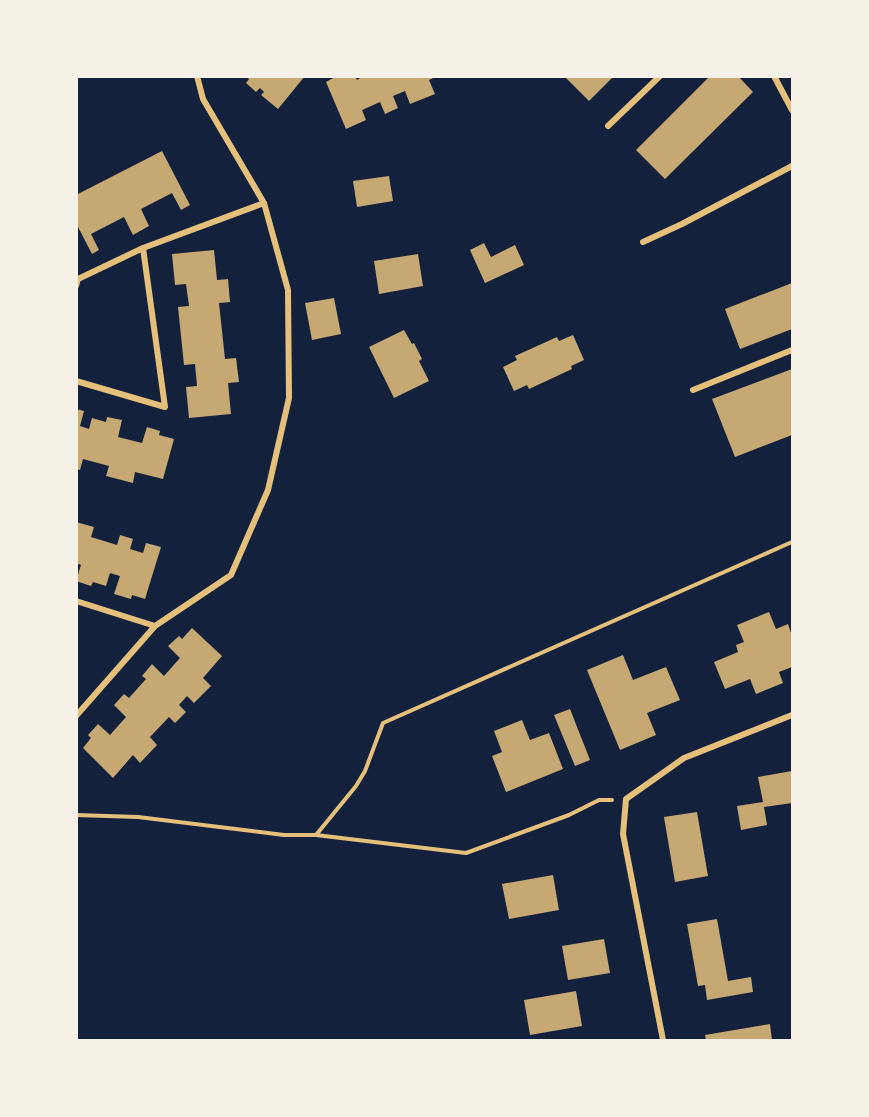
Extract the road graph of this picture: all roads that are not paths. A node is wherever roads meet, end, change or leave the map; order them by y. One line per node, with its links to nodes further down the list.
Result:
1 (197, 76): 7 (street)
2 (660, 76): 5 (street)
3 (774, 76): 4 (street)
4 (792, 110)
5 (608, 126)
6 (792, 166): 8 (street)
7 (264, 203): 9 (street); 15 (street)
8 (643, 242)
9 (143, 248): 10 (street); 12 (street)
10 (76, 286)
11 (792, 350): 13 (street)
12 (76, 381)
13 (693, 390)
14 (76, 601): 15 (street)
15 (155, 626): 17 (street)
16 (792, 715): 18 (street)
17 (76, 716)
18 (663, 1041)

